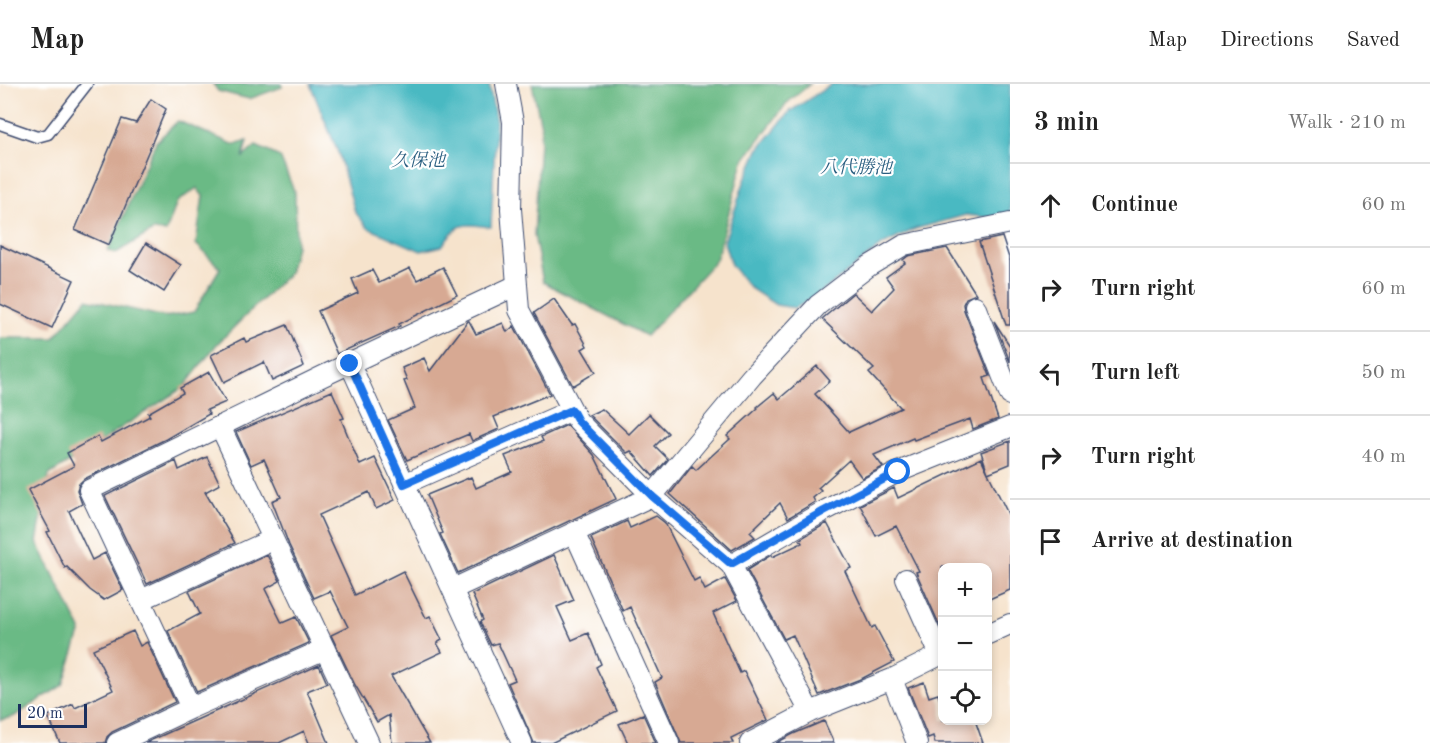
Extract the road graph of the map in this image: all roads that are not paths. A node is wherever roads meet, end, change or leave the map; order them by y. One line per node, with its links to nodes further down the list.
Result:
1 (87, 84): 3 (lane)
2 (507, 84): 5 (street)
3 (0, 124)
4 (1010, 223): 13 (street)
5 (517, 285): 7 (street); 9 (street)
6 (975, 306): 8 (street)
7 (350, 364): 10 (street); 12 (street)
8 (1010, 395)
9 (572, 410): 12 (street); 13 (street)
10 (220, 426): 15 (street); 19 (street)
11 (1010, 427): 16 (street)
12 (404, 484): 18 (street)
13 (652, 496): 14 (street); 16 (street)
14 (575, 534): 18 (street); 33 (street)
15 (273, 539): 19 (street); 23 (street)
16 (731, 564): 27 (street)
17 (906, 579): 22 (street)
18 (453, 589): 32 (street)
19 (141, 600): 26 (street)
20 (1010, 624): 21 (street)
21 (992, 632)
22 (938, 648)
23 (325, 649): 26 (street); 31 (street)
24 (938, 656): 25 (street)
25 (892, 679): 27 (street); 35 (street)
26 (191, 708): 28 (street)
27 (810, 712): 29 (street)
28 (153, 735): 30 (street)
29 (772, 739): 34 (street)
30 (117, 743)
31 (369, 743)
32 (522, 743)
33 (669, 743)
34 (750, 743)
35 (917, 743)

